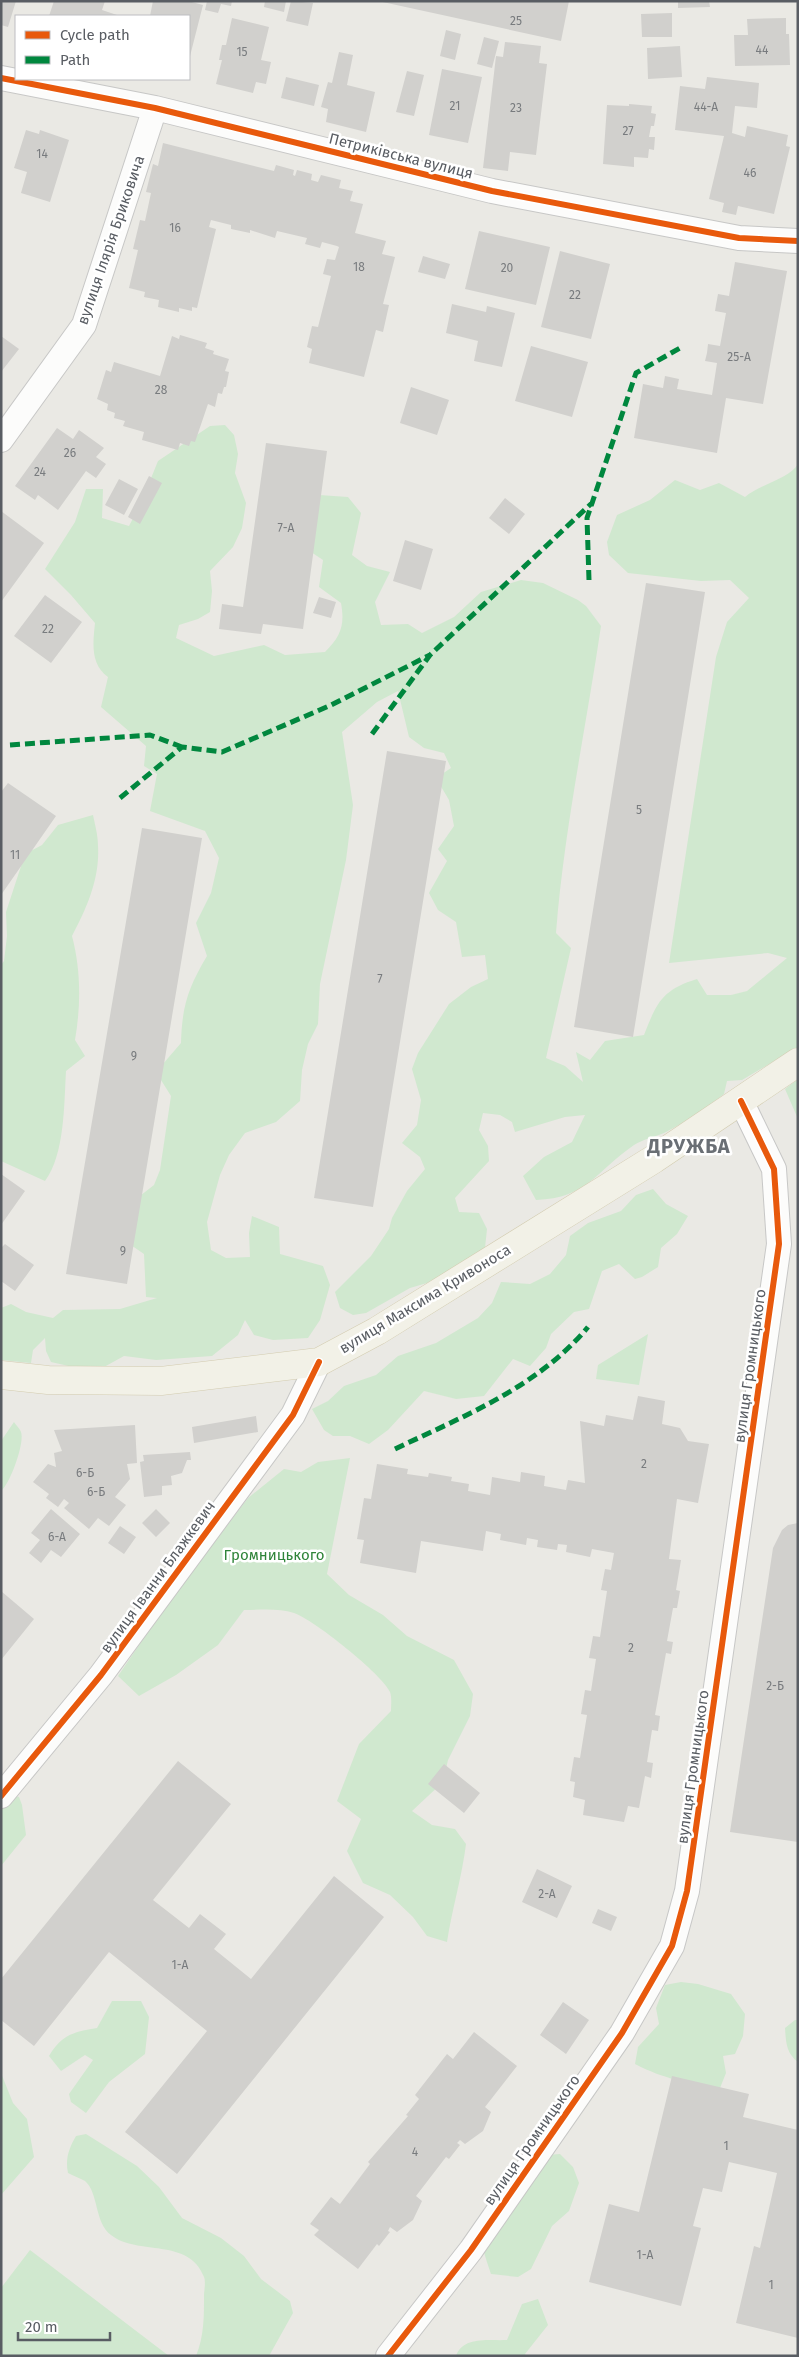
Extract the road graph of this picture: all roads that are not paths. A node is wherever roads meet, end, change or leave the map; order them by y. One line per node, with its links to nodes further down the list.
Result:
1 (1, 78): 2 (street, Петриківська вулиця)
2 (155, 108): 3 (street, Петриківська вулиця); 4 (street, вулиця Ілярія Бриковича)
3 (798, 241)
4 (1, 440)
5 (798, 1062): 6 (main road, вулиця Максима Кривоноса)
6 (741, 1101): 7 (main road, вулиця Максима Кривоноса); 10 (street, вулиця Громницького)
7 (319, 1362): 8 (main road, вулиця Максима Кривоноса); 9 (street, вулиця Іванни Блажкевич)
8 (1, 1375)
9 (1, 1796)
10 (388, 2356)

